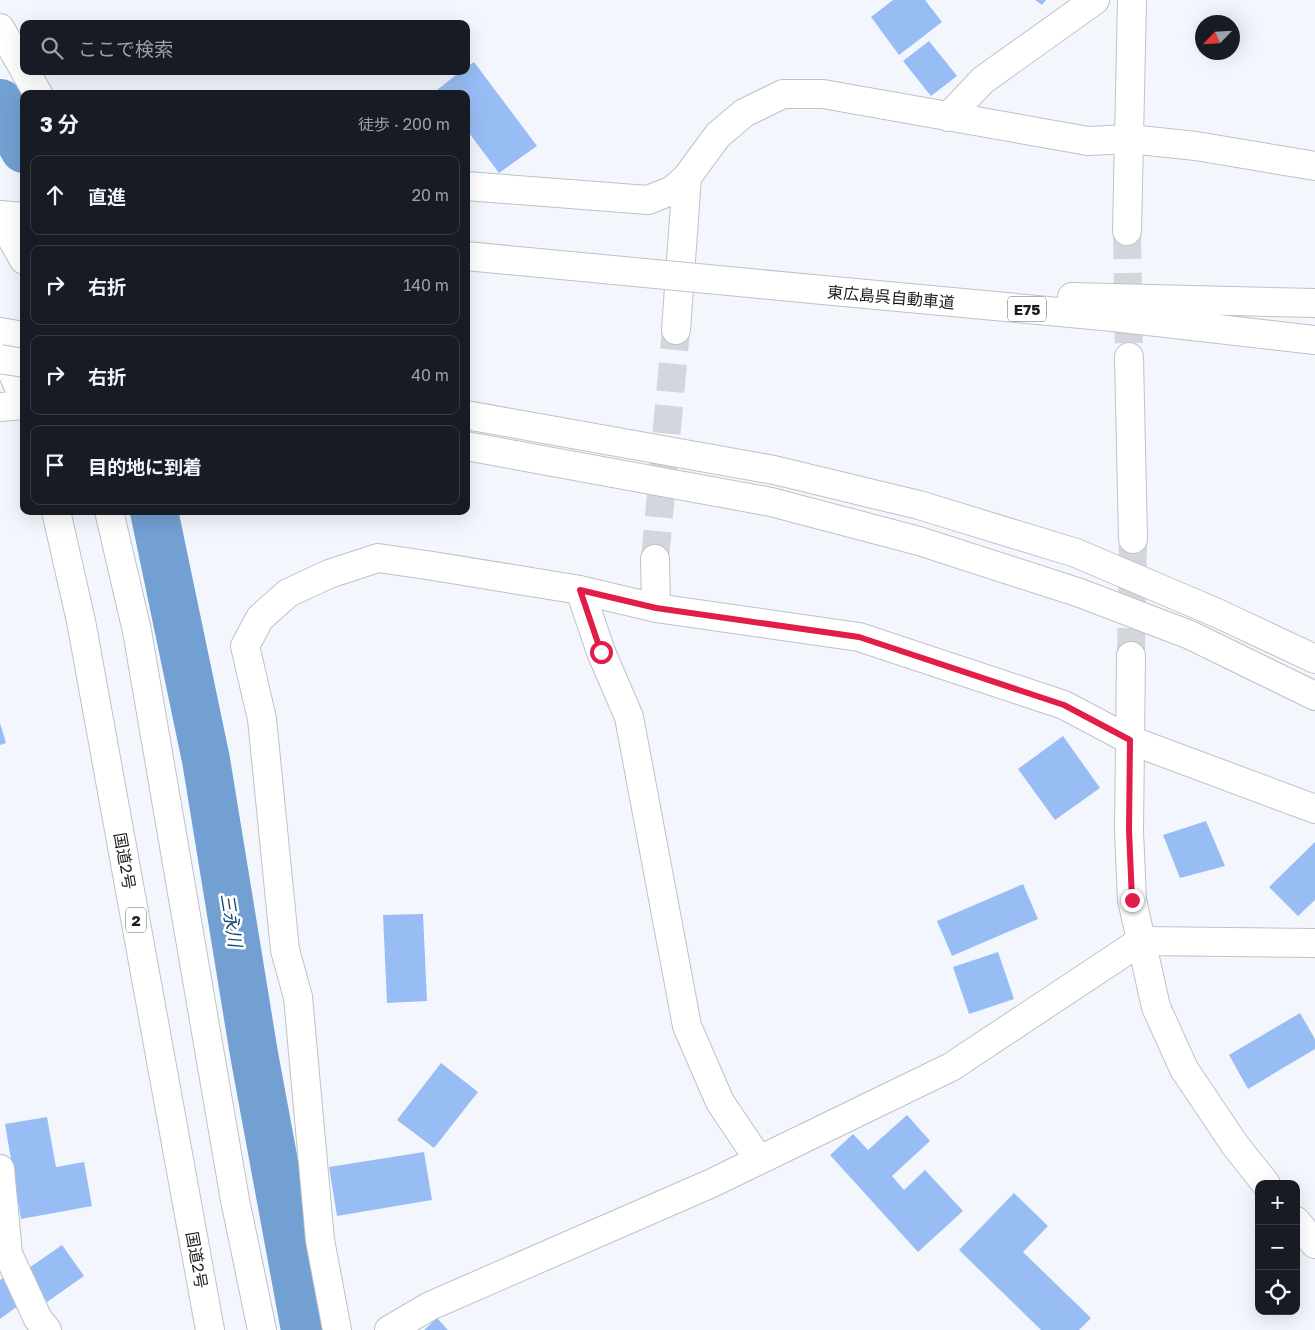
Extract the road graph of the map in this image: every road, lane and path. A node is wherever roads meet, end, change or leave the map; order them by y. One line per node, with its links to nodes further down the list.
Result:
1 (1095, 0): 7 (main road)
2 (1132, 0): 8 (main road)
3 (0, 28): 4 (main road)
4 (20, 63)
5 (27, 75): 6 (main road)
6 (36, 90)
7 (948, 117): 8 (main road); 10 (main road)
8 (1130, 139): 9 (main road); 14 (main road)
9 (1315, 166)
10 (688, 177): 11 (main road); 19 (main road)
11 (470, 186)
12 (0, 217): 13 (main road); 15 (main road)
13 (20, 217)
14 (1127, 231)
15 (20, 253)
16 (470, 256): 17 (main road, 東広島呉自動車道 / E75, bridge)
17 (823, 290): 18 (main road); 20 (main road, 東広島呉自動車道 / E75)
18 (1315, 303)
19 (676, 330)
20 (1231, 330): 23 (main road, 東広島呉自動車道 / E75); 25 (main road)
21 (0, 332): 22 (main road)
22 (20, 335)
23 (1315, 340)
24 (0, 344): 29 (main road)
25 (1315, 349)
26 (1129, 357): 36 (main road)
27 (0, 359): 28 (main road, bridge)
28 (20, 362)
29 (20, 390)
30 (20, 405): 31 (main road)
31 (0, 407)
32 (470, 416): 40 (main road)
33 (470, 447): 44 (main road)
34 (57, 515): 55 (main road, 国道2号 / 2)
35 (110, 515): 56 (main road)
36 (1133, 538)
37 (655, 559): 39 (main road)
38 (580, 590): 39 (main road); 49 (main road); 57 (main road)
39 (656, 608): 45 (main road)
40 (1217, 613): 41 (main road); 43 (main road)
41 (1315, 646)
42 (1131, 656): 45 (main road)
43 (1315, 659)
44 (1315, 696)
45 (1130, 740): 46 (main road); 47 (main road)
46 (1315, 809)
47 (1141, 941): 48 (main road); 49 (main road); 51 (main road)
48 (1315, 943)
49 (759, 1160): 58 (main road)
50 (0, 1169): 54 (main road)
51 (1263, 1180)
52 (1299, 1225): 53 (main road)
53 (1315, 1244)
54 (47, 1330)
55 (210, 1330)
56 (262, 1330)
57 (337, 1330)
58 (389, 1330)

